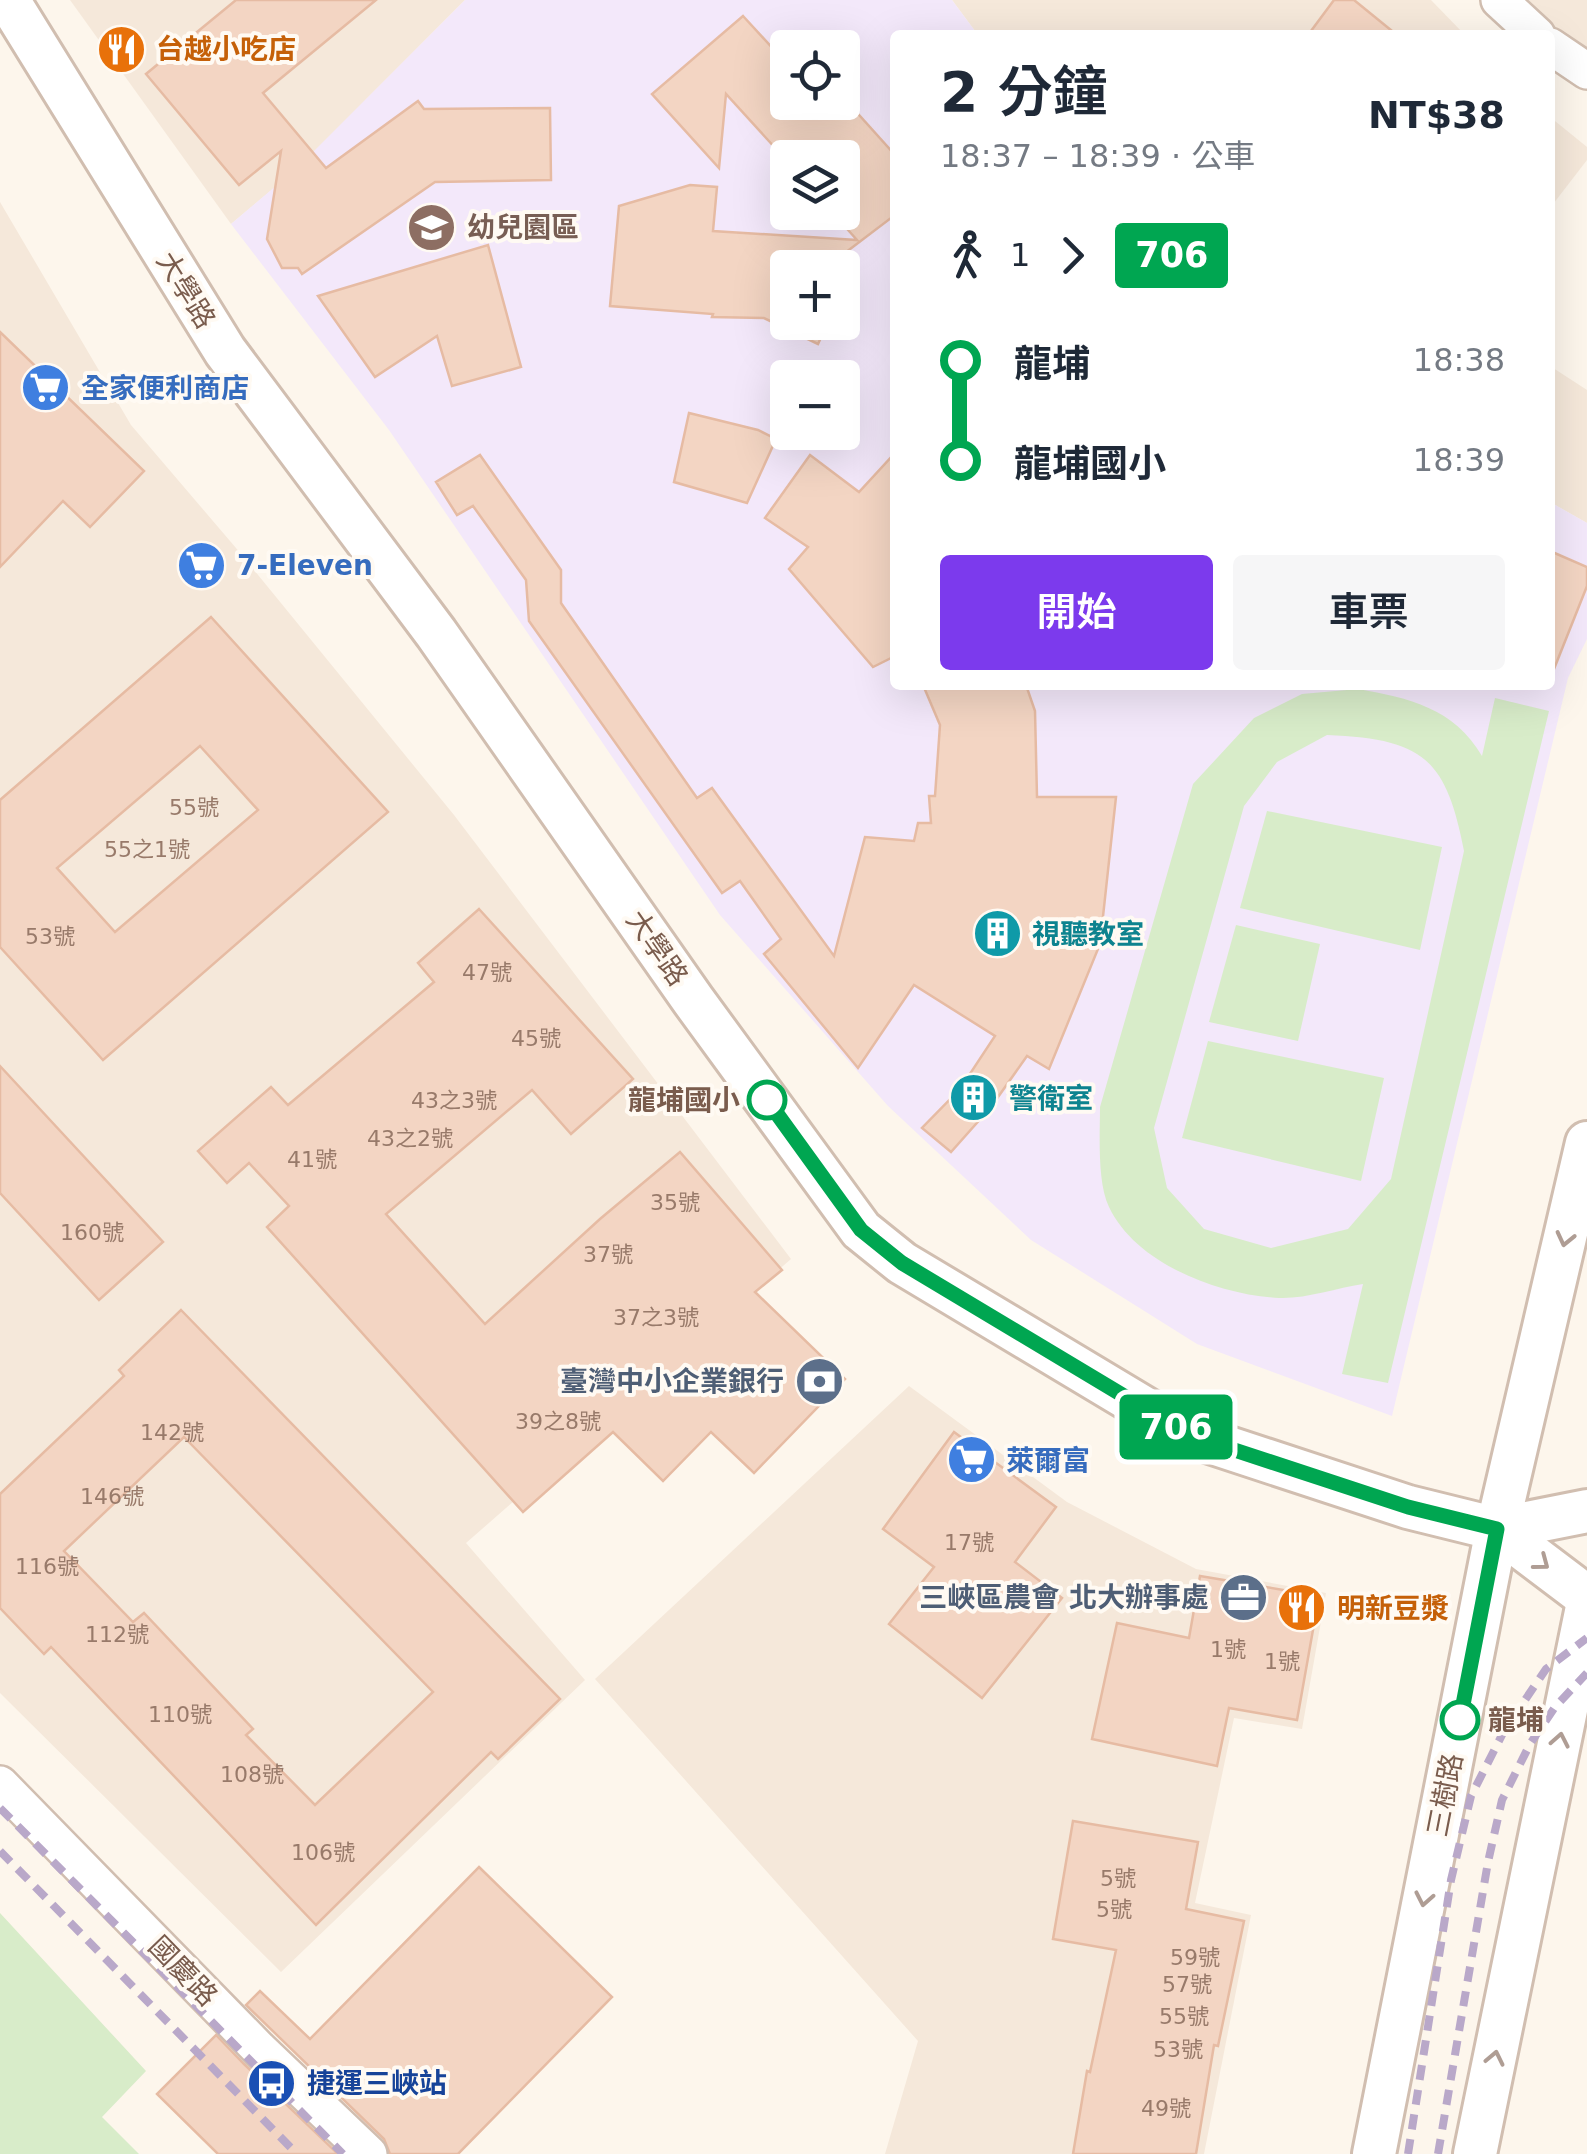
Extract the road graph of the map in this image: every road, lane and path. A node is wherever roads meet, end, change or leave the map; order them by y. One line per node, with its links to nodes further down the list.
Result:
1 (8, 0): 8 (street, 大學路)
2 (1499, 0): 3 (street)
3 (1532, 30)
4 (1555, 49): 5 (street)
5 (1587, 70)
6 (1587, 1144): 8 (street, 三樹路, one-way to 8)
7 (1587, 1511): 8 (street, 大學路)
8 (1497, 1529): 9 (street, one-way to 9); 13 (street, 三樹路, one-way to 13)
9 (1587, 1597)
10 (1587, 1608): 14 (street, one-way to 10)
11 (0, 1784): 12 (street, 國慶路)
12 (369, 2154)
13 (1374, 2154)
14 (1476, 2154)

